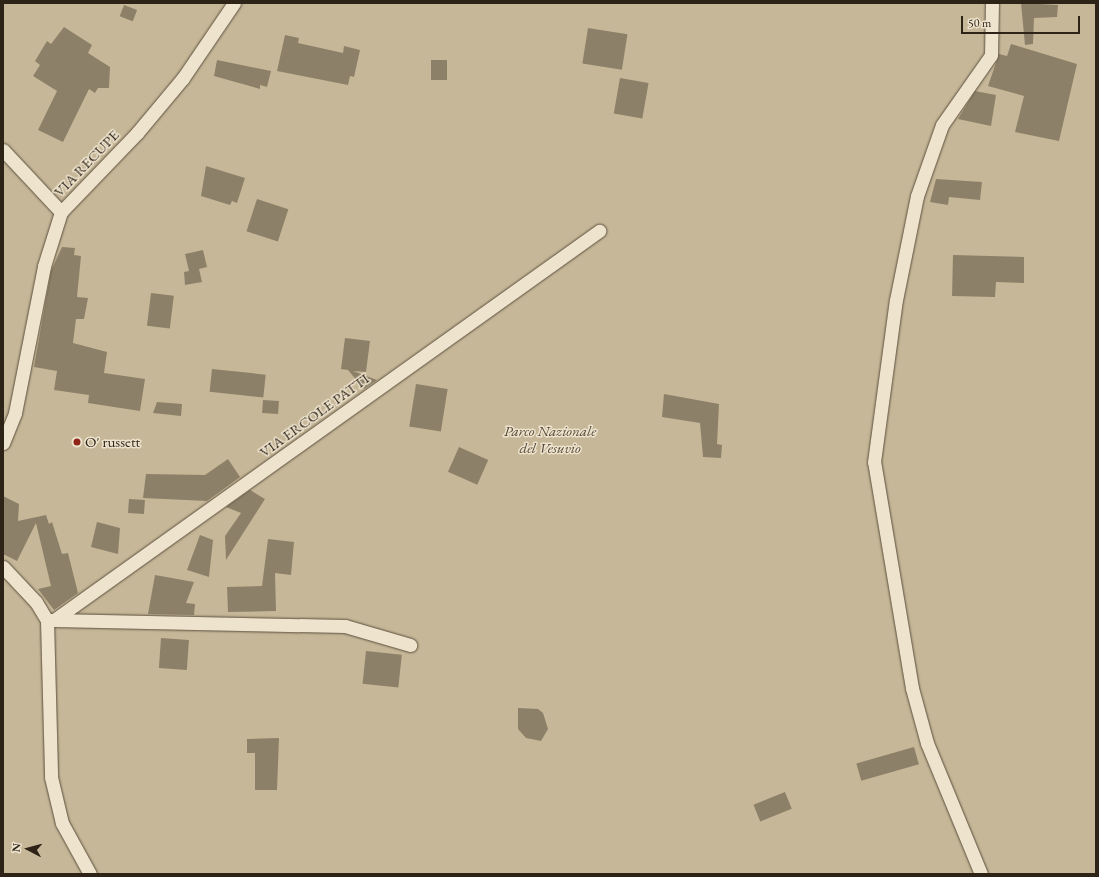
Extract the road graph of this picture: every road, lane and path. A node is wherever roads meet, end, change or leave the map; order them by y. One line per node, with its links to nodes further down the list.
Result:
1 (234, 3): 4 (street, VIA RECUPE)
2 (992, 3): 11 (street)
3 (3, 150): 4 (street)
4 (61, 212): 6 (street, VIA RECUPE)
5 (599, 231): 8 (street, VIA ERCOLE PATTI)
6 (3, 443)
7 (3, 567): 8 (street)
8 (51, 620): 9 (street); 10 (street)
9 (410, 645)
10 (90, 874)
11 (981, 874)

